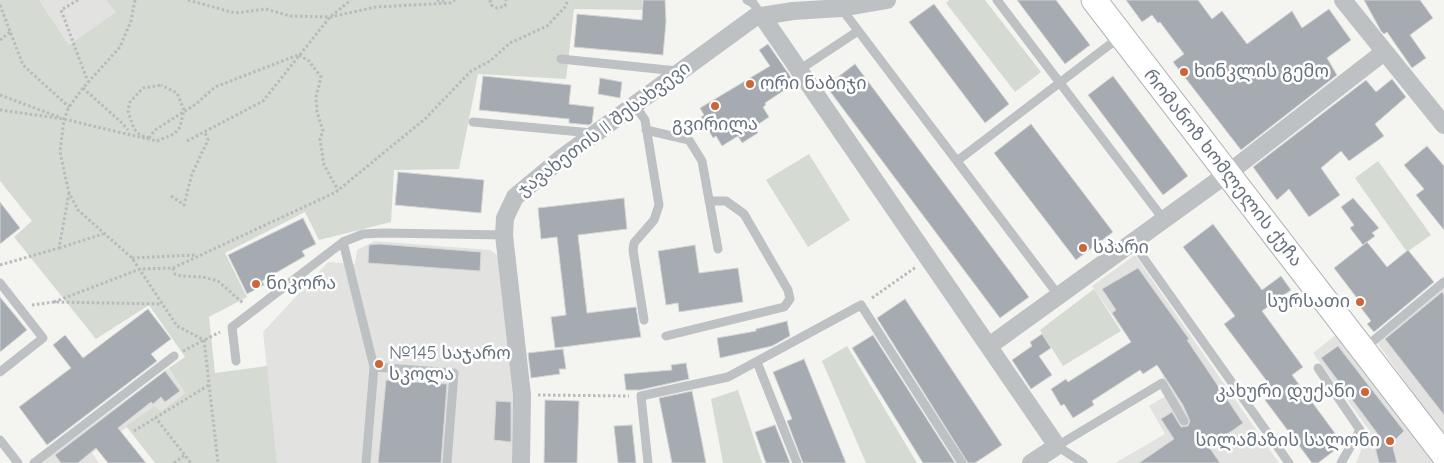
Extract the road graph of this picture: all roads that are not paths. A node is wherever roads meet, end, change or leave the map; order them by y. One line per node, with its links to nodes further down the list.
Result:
1 (747, 0): 7 (lane)
2 (887, 0): 6 (street, ჯავახეთის II შესახვევი)
3 (997, 0): 14 (lane)
4 (1094, 0): 9 (street, რომანოზ ხომლელის ქუჩა)
5 (1343, 0): 10 (street)
6 (841, 8): 7 (street, ჯავახეთის II შესახვევი); 8 (lane)
7 (762, 16): 12 (street); 13 (street, ჯავახეთის II შესახვევი)
8 (858, 31): 12 (lane); 20 (lane)
9 (1121, 36): 14 (lane); 21 (street, რომანოზ ხომლელის ქუჩა)
10 (1384, 52): 17 (street); 21 (street)
11 (561, 59): 13 (lane)
12 (799, 70): 33 (street)
13 (680, 71): 15 (street, ჯავახეთის II შესახვევი)
14 (1060, 82): 20 (lane); 23 (lane)
15 (635, 105): 18 (lane); 19 (street, ჯავახეთის II შესახვევი)
16 (473, 122): 19 (lane)
17 (1444, 125)
18 (646, 130): 22 (lane); 31 (lane)
19 (596, 134): 24 (street, ჯავახეთის II შესახვევი)
20 (957, 160): 30 (lane)
21 (1227, 174): 23 (street); 34 (street, რომანოზ ხომლელის ქუჩა)
22 (709, 202): 27 (lane); 32 (lane)
23 (1164, 220): 26 (street)
24 (504, 235): 25 (lane); 50 (street, ჯავახეთის II შესახვევი)
25 (343, 242): 36 (lane); 38 (lane)
26 (1133, 243): 30 (street); 56 (lane)
27 (718, 249)
28 (1444, 282): 34 (lane)
29 (0, 283): 40 (lane)
30 (1059, 296): 33 (street)
31 (644, 320)
32 (666, 336)
33 (989, 346): 43 (street)
34 (1366, 353): 44 (street, რომანოზ ხომლელის ქუჩა)
35 (174, 356): 47 (lane)
36 (236, 362)
37 (757, 362): 51 (lane); 52 (lane); 53 (lane)
38 (374, 367): 48 (lane); 49 (lane)
39 (1318, 368): 57 (lane)
40 (0, 372)
41 (1184, 420): 43 (lane)
42 (0, 440): 46 (lane)
43 (1057, 446): 45 (lane); 54 (street)
44 (1444, 455)
45 (1073, 460): 55 (lane)
46 (18, 463)
47 (34, 463)
48 (366, 463)
49 (447, 463)
50 (521, 463)
51 (648, 463)
52 (796, 463)
53 (962, 463)
54 (1031, 463)
55 (1084, 463)
56 (1289, 463)
57 (1341, 463)

